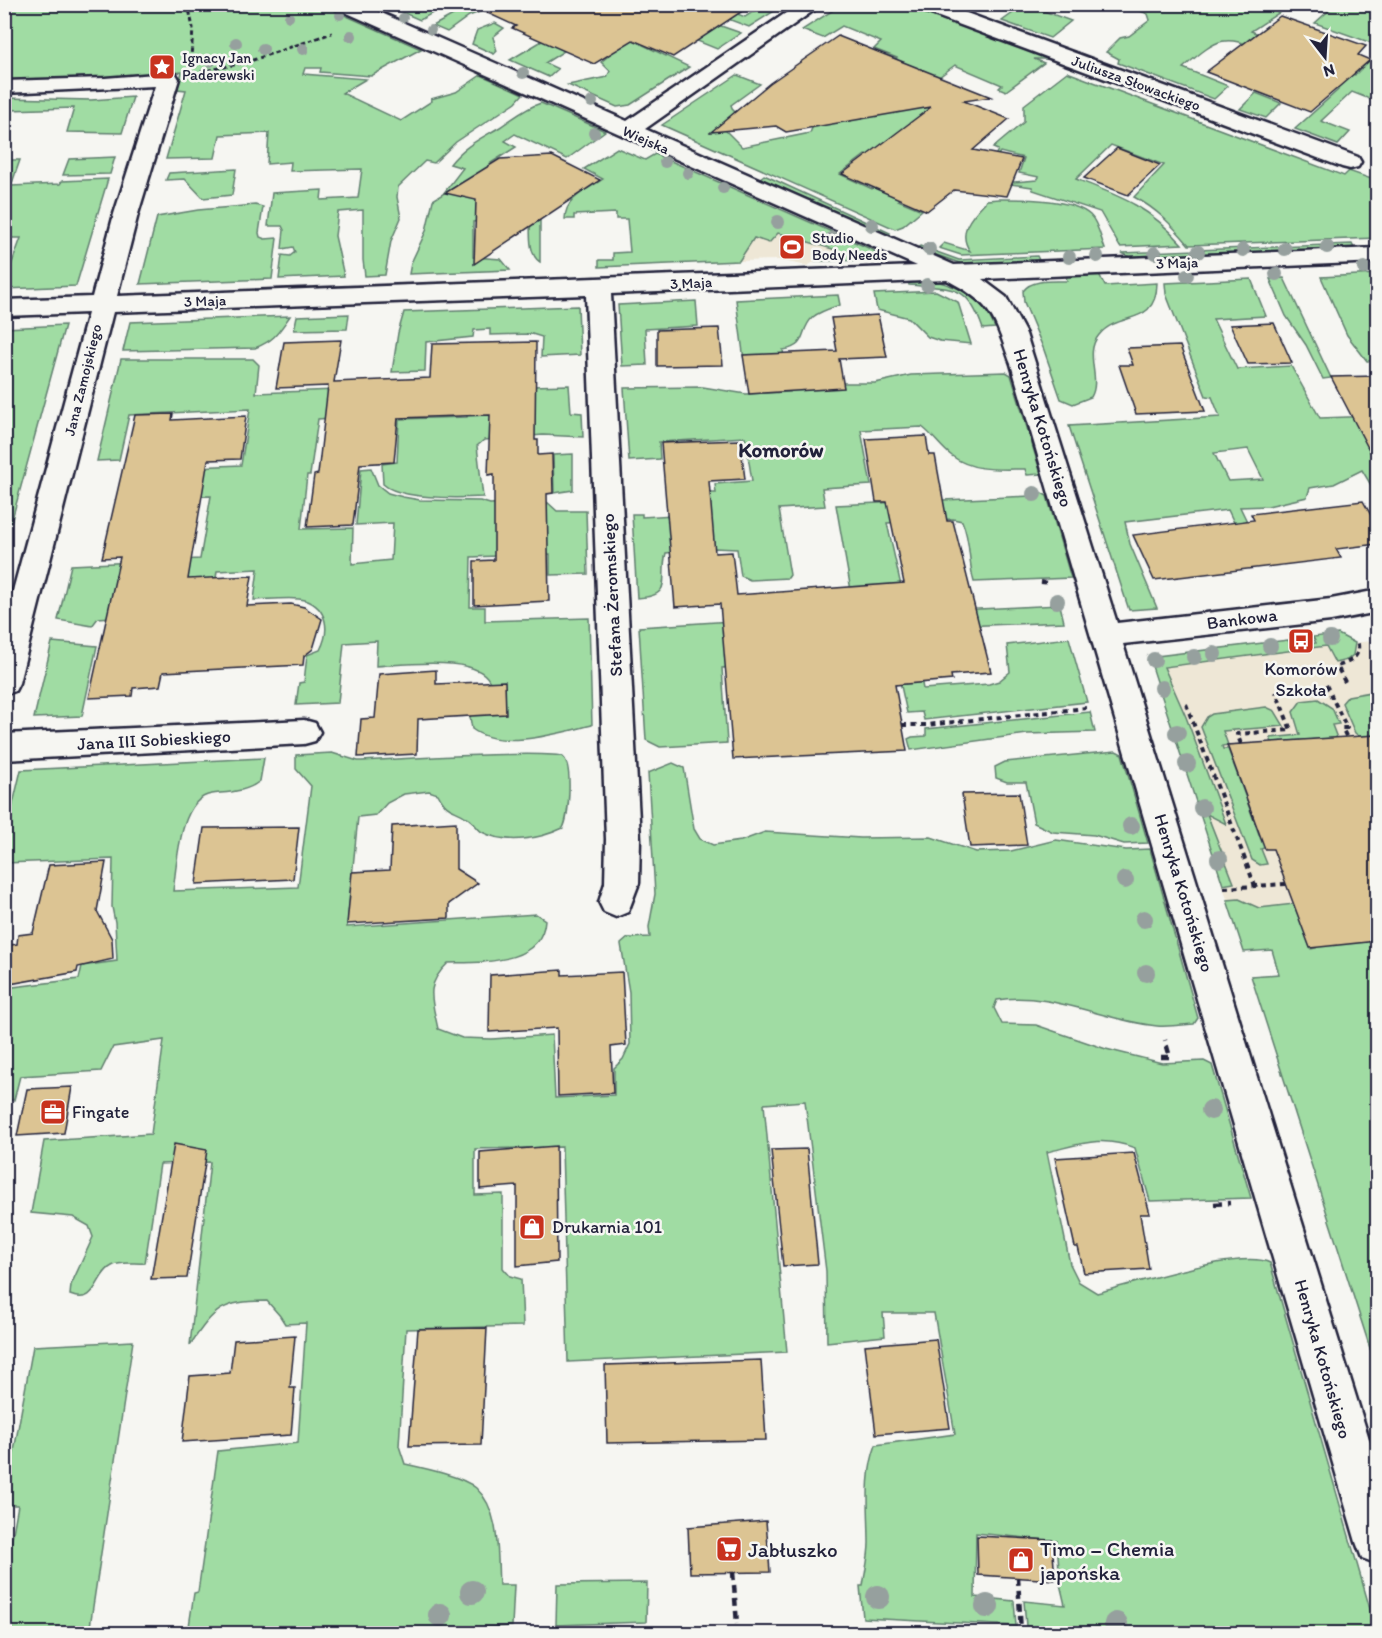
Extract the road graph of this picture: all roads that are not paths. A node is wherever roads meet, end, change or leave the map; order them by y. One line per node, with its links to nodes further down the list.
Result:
1 (343, 4): 5 (street, Wiejska)
2 (813, 4): 5 (street)
3 (922, 4): 6 (street, Juliusza Słowackiego)
4 (4, 87): 10 (street, Jana Zamojskiego)
5 (627, 131): 8 (street, Wiejska)
6 (1350, 162)
7 (1377, 255): 8 (street, 3 Maja)
8 (950, 272): 9 (street, 3 Maja); 13 (street, Henryka Kotońskiego)
9 (598, 287): 10 (street, 3 Maja); 17 (street, Stefana Żeromskiego)
10 (103, 305): 11 (street, 3 Maja); 14 (street, Jana Zamojskiego)
11 (4, 308)
12 (1377, 601): 13 (street, Bankowa)
13 (1106, 635): 18 (street, Henryka Kotońskiego)
14 (4, 683)
15 (304, 732): 16 (street, Jana III Sobieskiego)
16 (4, 747)
17 (616, 903)
18 (1377, 1542)

